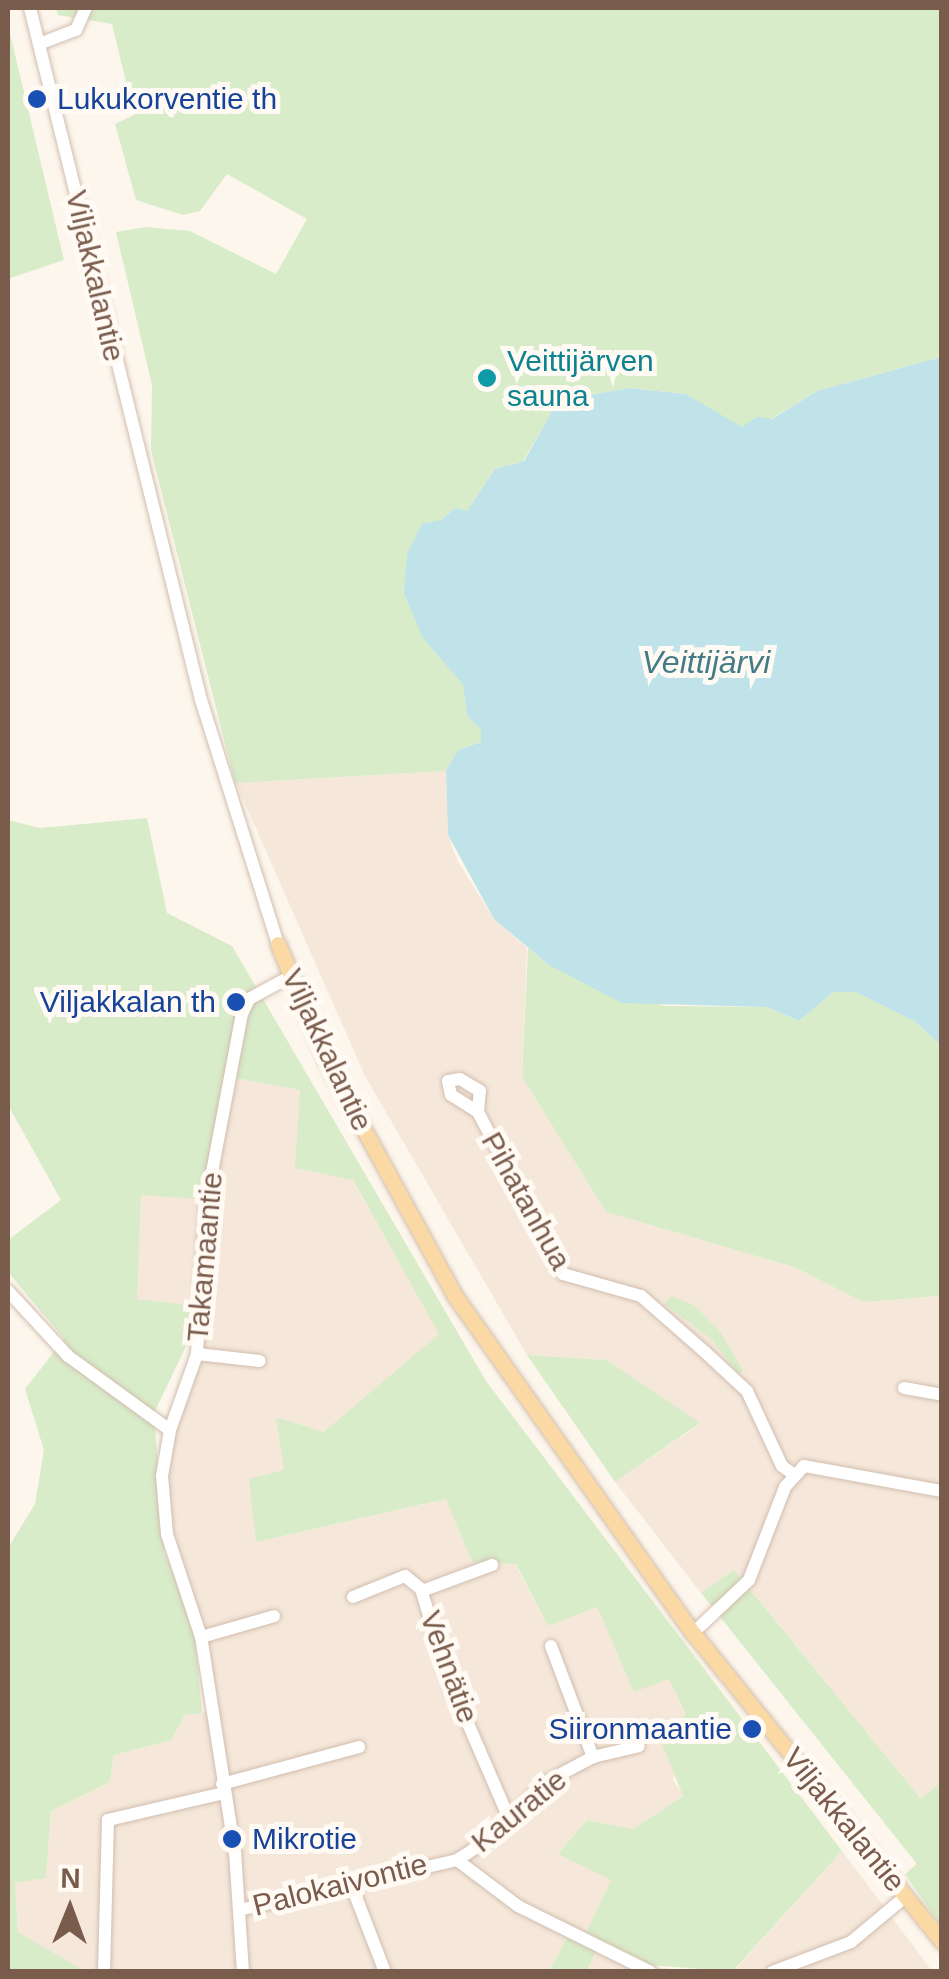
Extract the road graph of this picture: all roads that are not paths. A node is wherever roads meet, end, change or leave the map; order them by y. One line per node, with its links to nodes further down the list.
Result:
1 (30, 8): 3 (street, Viljakkalantie)
2 (86, 8): 3 (street)
3 (39, 44): 4 (street, Viljakkalantie)
4 (278, 944): 5 (main road, Viljakkalantie)
5 (291, 976): 8 (street, Takamaantie); 19 (main road, Viljakkalantie)
6 (478, 1112): 13 (street, Pihatanhua)
7 (8, 1292): 12 (street)
8 (197, 1354): 9 (street); 12 (street, Takamaantie)
9 (260, 1361)
10 (904, 1388): 11 (street)
11 (942, 1395)
12 (170, 1430): 20 (street, Takamaantie)
13 (793, 1474): 14 (street); 19 (street)
14 (942, 1491)
15 (492, 1566): 16 (street)
16 (422, 1592): 17 (street, Vehnätie); 26 (street, Vehnätie)
17 (353, 1596)
18 (274, 1616): 20 (street)
19 (694, 1632): 29 (main road, Viljakkalantie)
20 (202, 1637): 25 (street, Takamaantie)
21 (551, 1646): 24 (street)
22 (640, 1746): 24 (street, Kauratie)
23 (359, 1747): 25 (street)
24 (593, 1757): 26 (street, Kauratie)
25 (223, 1789): 30 (street, Takamaantie); 33 (street)
26 (508, 1816): 27 (street, Kauratie)
27 (457, 1860): 28 (street, Palokaivontie); 36 (street, Palokaivontie)
28 (351, 1884): 30 (street, Palokaivontie); 35 (street)
29 (906, 1896): 31 (main road, Viljakkalantie); 32 (street)
30 (239, 1910): 34 (street, Takamaantie)
31 (942, 1942)
32 (773, 1971)
33 (104, 1972)
34 (242, 1972)
35 (385, 1972)
36 (651, 1972)

